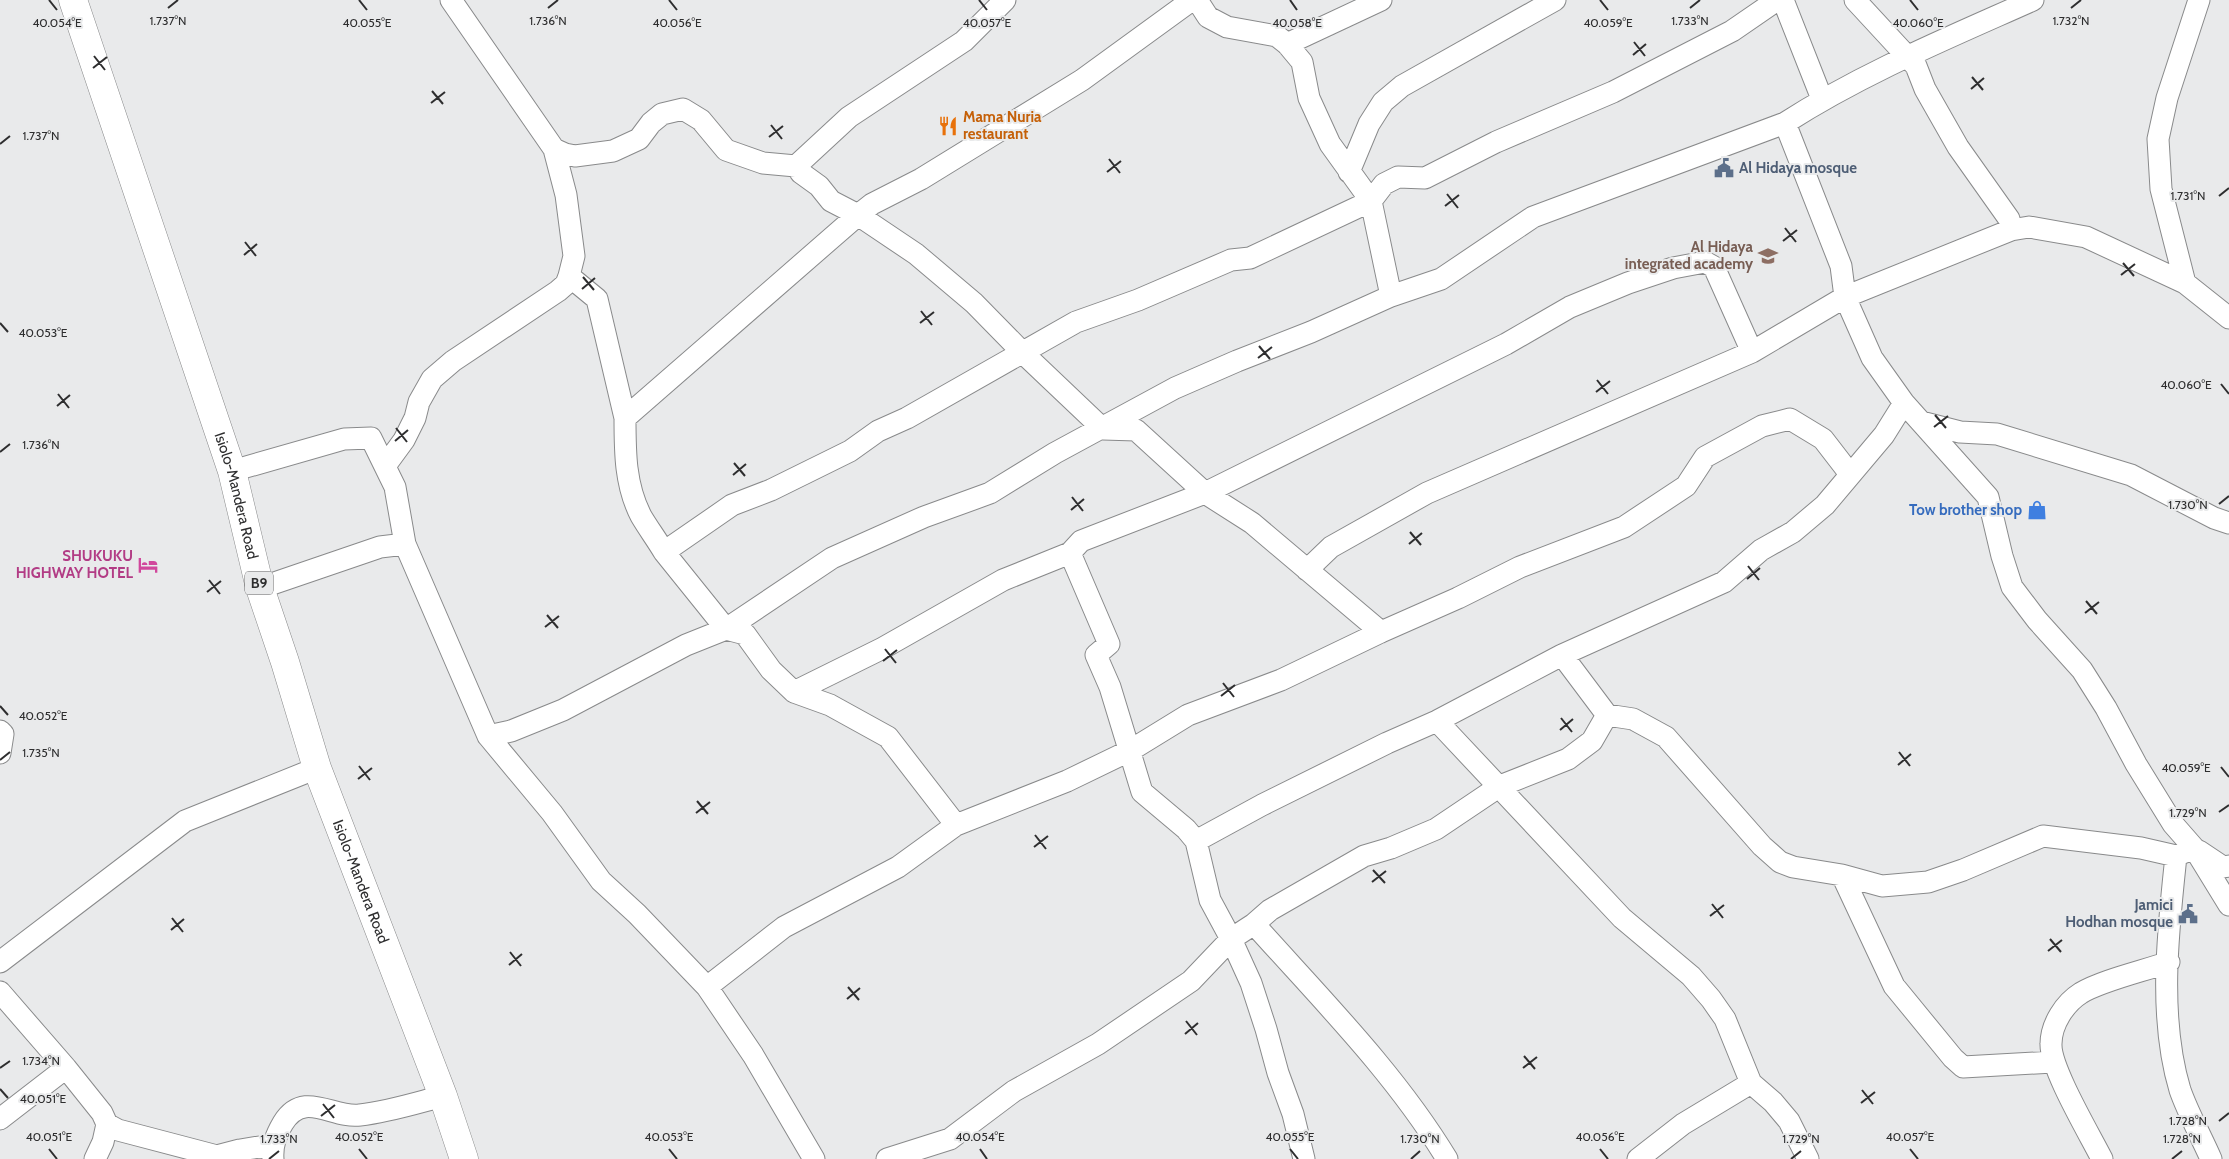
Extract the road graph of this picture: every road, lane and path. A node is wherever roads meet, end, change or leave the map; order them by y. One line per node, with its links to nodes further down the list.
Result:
1 (73, 0): 35 (highway, Isiolo-Mandera Road / B9)
2 (451, 0): 17 (street)
3 (1005, 0): 18 (street)
4 (1192, 0): 21 (street)
5 (1197, 0): 13 (street)
6 (1381, 0): 13 (street)
7 (1555, 0): 19 (street)
8 (1777, 0): 20 (street)
9 (1784, 0): 15 (street)
10 (1855, 0): 14 (street)
11 (2033, 0): 14 (street)
12 (2199, 0): 24 (street)
13 (1287, 44): 19 (street)
14 (1906, 56): 15 (street); 22 (street)
15 (1822, 99): 16 (street)
16 (1785, 123): 25 (street); 26 (street)
17 (554, 148): 18 (street); 23 (street)
18 (796, 166): 21 (street)
19 (1350, 172): 20 (street)
20 (1371, 201): 25 (street); 28 (street)
21 (858, 214): 28 (street); 31 (street)
22 (2011, 230): 24 (street); 26 (street)
23 (570, 276): 31 (street); 34 (street)
24 (2185, 283): 27 (street)
25 (1391, 296): 33 (street)
26 (1844, 297): 29 (street); 30 (street)
27 (2229, 318)
28 (1022, 352): 33 (street); 40 (street)
29 (1752, 352): 37 (street); 42 (street)
30 (1904, 404): 32 (street); 36 (street)
31 (625, 418): 40 (street)
32 (1921, 422): 38 (street); 58 (street)
33 (1103, 429): 37 (street); 44 (street)
34 (385, 466): 35 (street); 39 (street)
35 (232, 471): 43 (highway, Isiolo-Mandera Road / B9)
36 (1850, 474): 45 (street); 46 (street)
37 (1205, 493): 41 (street); 42 (street)
38 (2229, 523)
39 (405, 544): 43 (street); 51 (street)
40 (664, 552): 44 (street)
41 (1070, 552): 47 (street); 52 (street)
42 (1307, 570): 45 (street)
43 (260, 588): 54 (highway, Isiolo-Mandera Road / B9)
44 (726, 628): 47 (street); 51 (street)
45 (1381, 632): 52 (street)
46 (1562, 655): 48 (street); 49 (street)
47 (794, 692): 56 (street)
48 (1607, 715): 55 (street); 60 (street)
49 (1437, 721): 55 (street); 57 (street)
50 (0, 731): 53 (street)
51 (488, 736): 66 (street)
52 (1131, 750): 56 (street); 57 (street)
53 (0, 753)
54 (317, 768): 64 (street); 71 (highway, Isiolo-Mandera Road / B9)
55 (1500, 786): 62 (street); 70 (street)
56 (956, 825): 66 (street)
57 (1196, 841): 63 (street)
58 (2185, 852): 59 (street); 60 (street); 61 (street); 65 (street)
59 (2229, 866)
60 (1842, 875): 68 (street)
61 (2229, 905)
62 (1254, 924): 63 (street); 80 (street)
63 (1231, 939): 78 (street); 79 (street)
64 (0, 962)
65 (2168, 962): 68 (street); 84 (street)
66 (708, 988): 77 (street)
67 (0, 992): 69 (street)
68 (2053, 1062): 83 (street)
69 (66, 1068): 72 (street); 73 (street)
70 (1751, 1083): 81 (street); 82 (street)
71 (443, 1096): 74 (street); 76 (highway, Isiolo-Mandera Road / B9)
72 (0, 1119)
73 (107, 1124): 74 (street); 75 (street)
74 (272, 1152)
75 (95, 1159)
76 (464, 1159)
77 (814, 1159)
78 (887, 1159)
79 (1304, 1159)
80 (1447, 1159)
81 (1638, 1159)
82 (1808, 1159)
83 (2102, 1159)
84 (2211, 1159)

